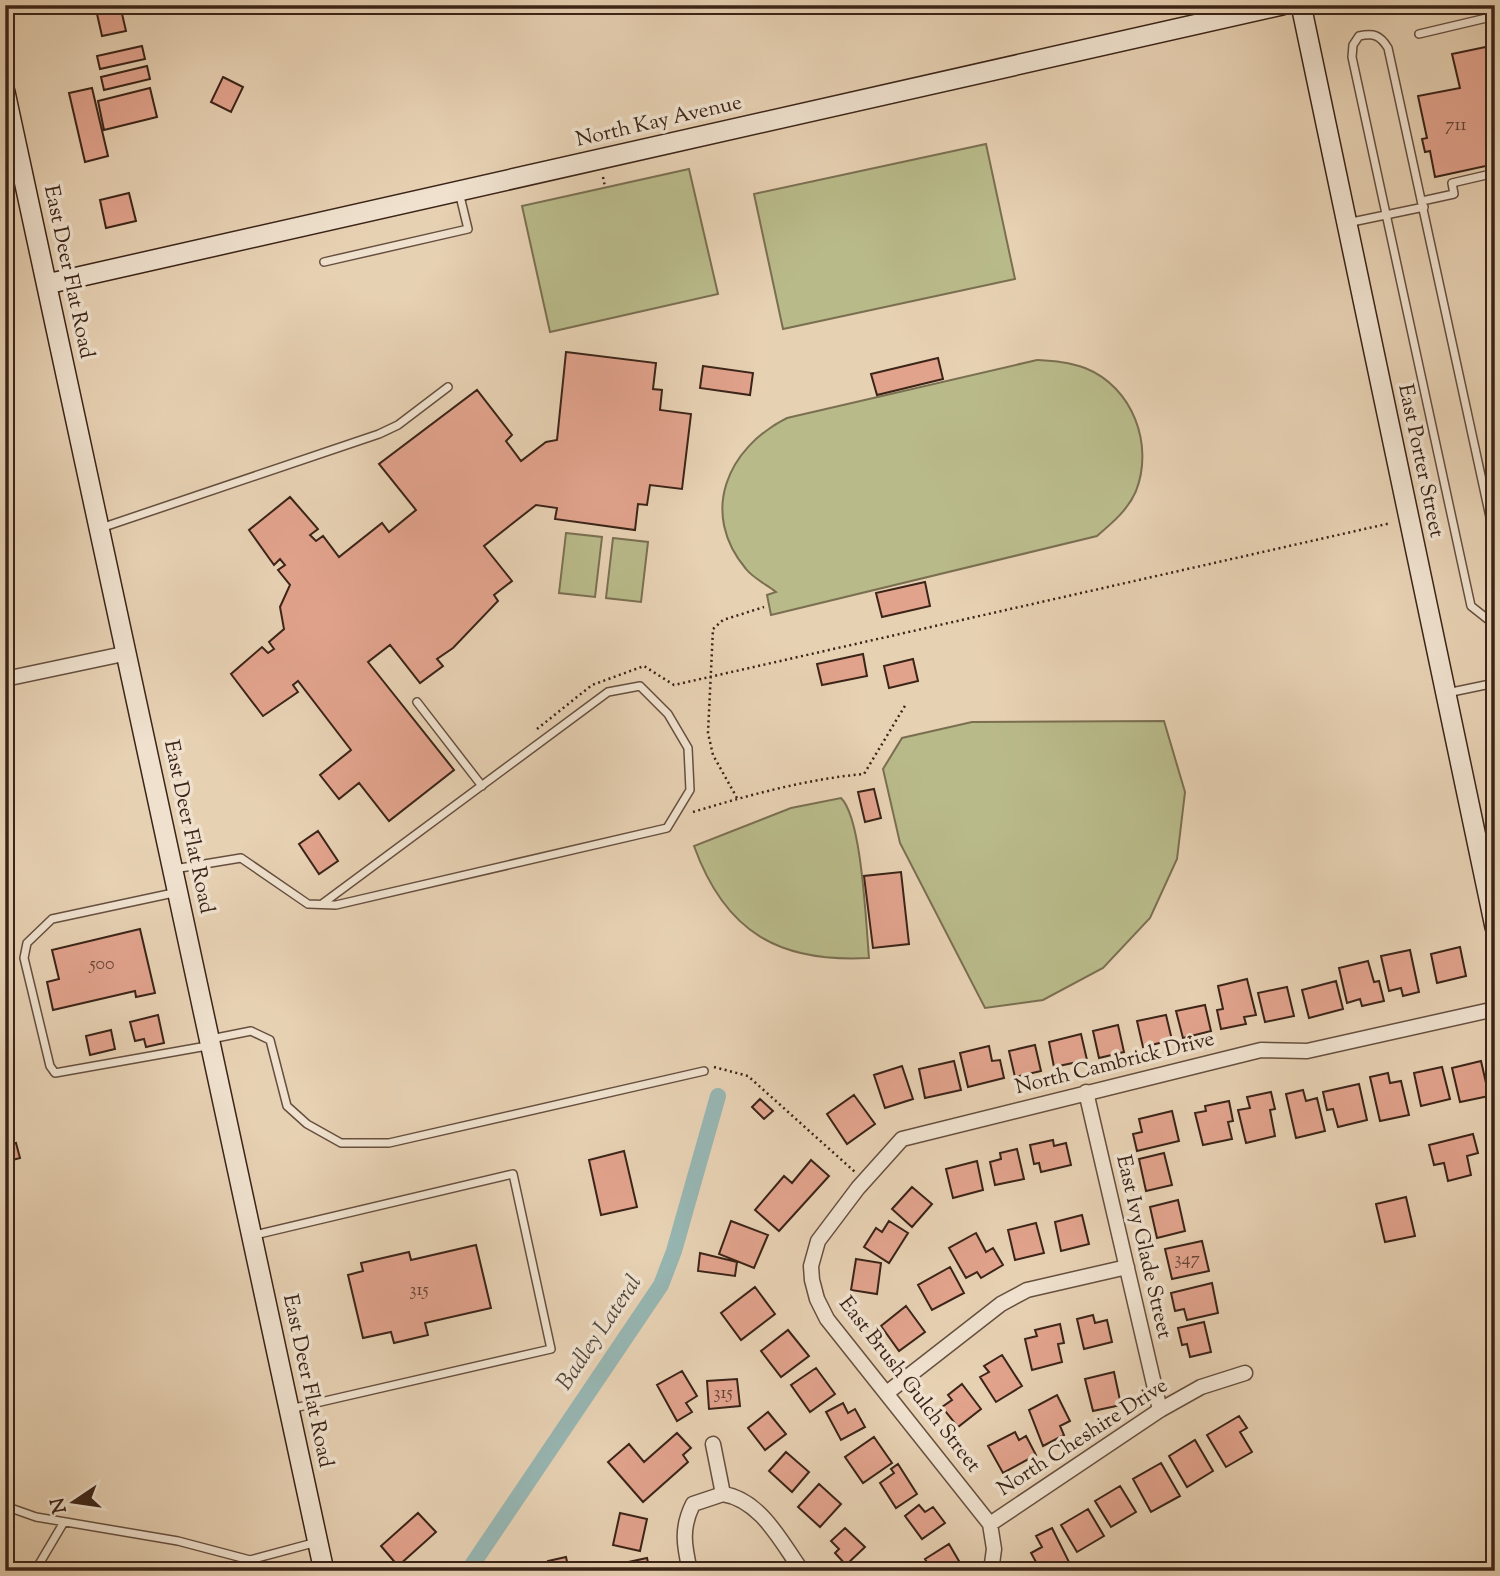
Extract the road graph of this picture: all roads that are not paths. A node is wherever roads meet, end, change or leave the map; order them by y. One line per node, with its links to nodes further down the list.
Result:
1 (1282, 5): 7 (street, North Kay Avenue)
2 (1301, 5): 10 (street, East Porter Street)
3 (1495, 16): 4 (lane)
4 (1419, 34)
5 (5, 92): 12 (street, East Deer Flat Road)
6 (1495, 173): 8 (lane)
7 (459, 191): 11 (lane); 12 (street, North Kay Avenue)
8 (1423, 204): 9 (lane); 9 (lane); 15 (lane)
9 (1386, 215): 10 (lane); 16 (lane)
10 (1346, 223): 20 (street, East Porter Street)
11 (324, 262)
12 (47, 284): 14 (street, East Deer Flat Road)
13 (448, 387): 14 (lane)
14 (100, 528): 17 (street, East Deer Flat Road)
15 (1495, 540)
16 (1495, 625)
17 (128, 653): 18 (street); 23 (street, East Deer Flat Road)
18 (5, 679)
19 (1495, 683): 20 (lane)
20 (1445, 693): 26 (street, East Porter Street)
21 (417, 702): 22 (lane)
22 (482, 786): 25 (lane); 25 (lane)
23 (174, 869): 24 (street, East Deer Flat Road); 25 (lane)
24 (178, 891): 28 (street, East Deer Flat Road); 28 (lane)
25 (322, 905)
26 (1495, 927)
27 (1495, 1009): 30 (street, North Cambrick Drive)
28 (211, 1042): 29 (lane); 31 (street, East Deer Flat Road)
29 (704, 1070)
30 (1086, 1092): 32 (street, North Cambrick Drive); 33 (street, East Ivy Glade Street)
31 (253, 1236): 36 (street, East Deer Flat Road); 36 (lane)
32 (811, 1266): 35 (street, East Brush Gulch Street)
33 (1126, 1267): 35 (street); 37 (street, East Ivy Glade Street)
34 (1245, 1373): 37 (street, North Cheshire Drive)
35 (888, 1392): 42 (street, East Brush Gulch Street)
36 (290, 1410): 43 (street, East Deer Flat Road)
37 (1160, 1410): 42 (street, North Cheshire Drive)
38 (713, 1444): 39 (street)
39 (723, 1494): 48 (street); 49 (street)
40 (5, 1506): 41 (lane)
41 (64, 1522): 44 (lane); 45 (lane)
42 (990, 1524): 50 (street, North Cheshire Drive)
43 (318, 1542): 44 (lane); 47 (street, East Deer Flat Road)
44 (250, 1560): 46 (lane)
45 (35, 1571)
46 (244, 1571)
47 (324, 1571)
48 (690, 1571)
49 (802, 1571)
50 (991, 1571)

